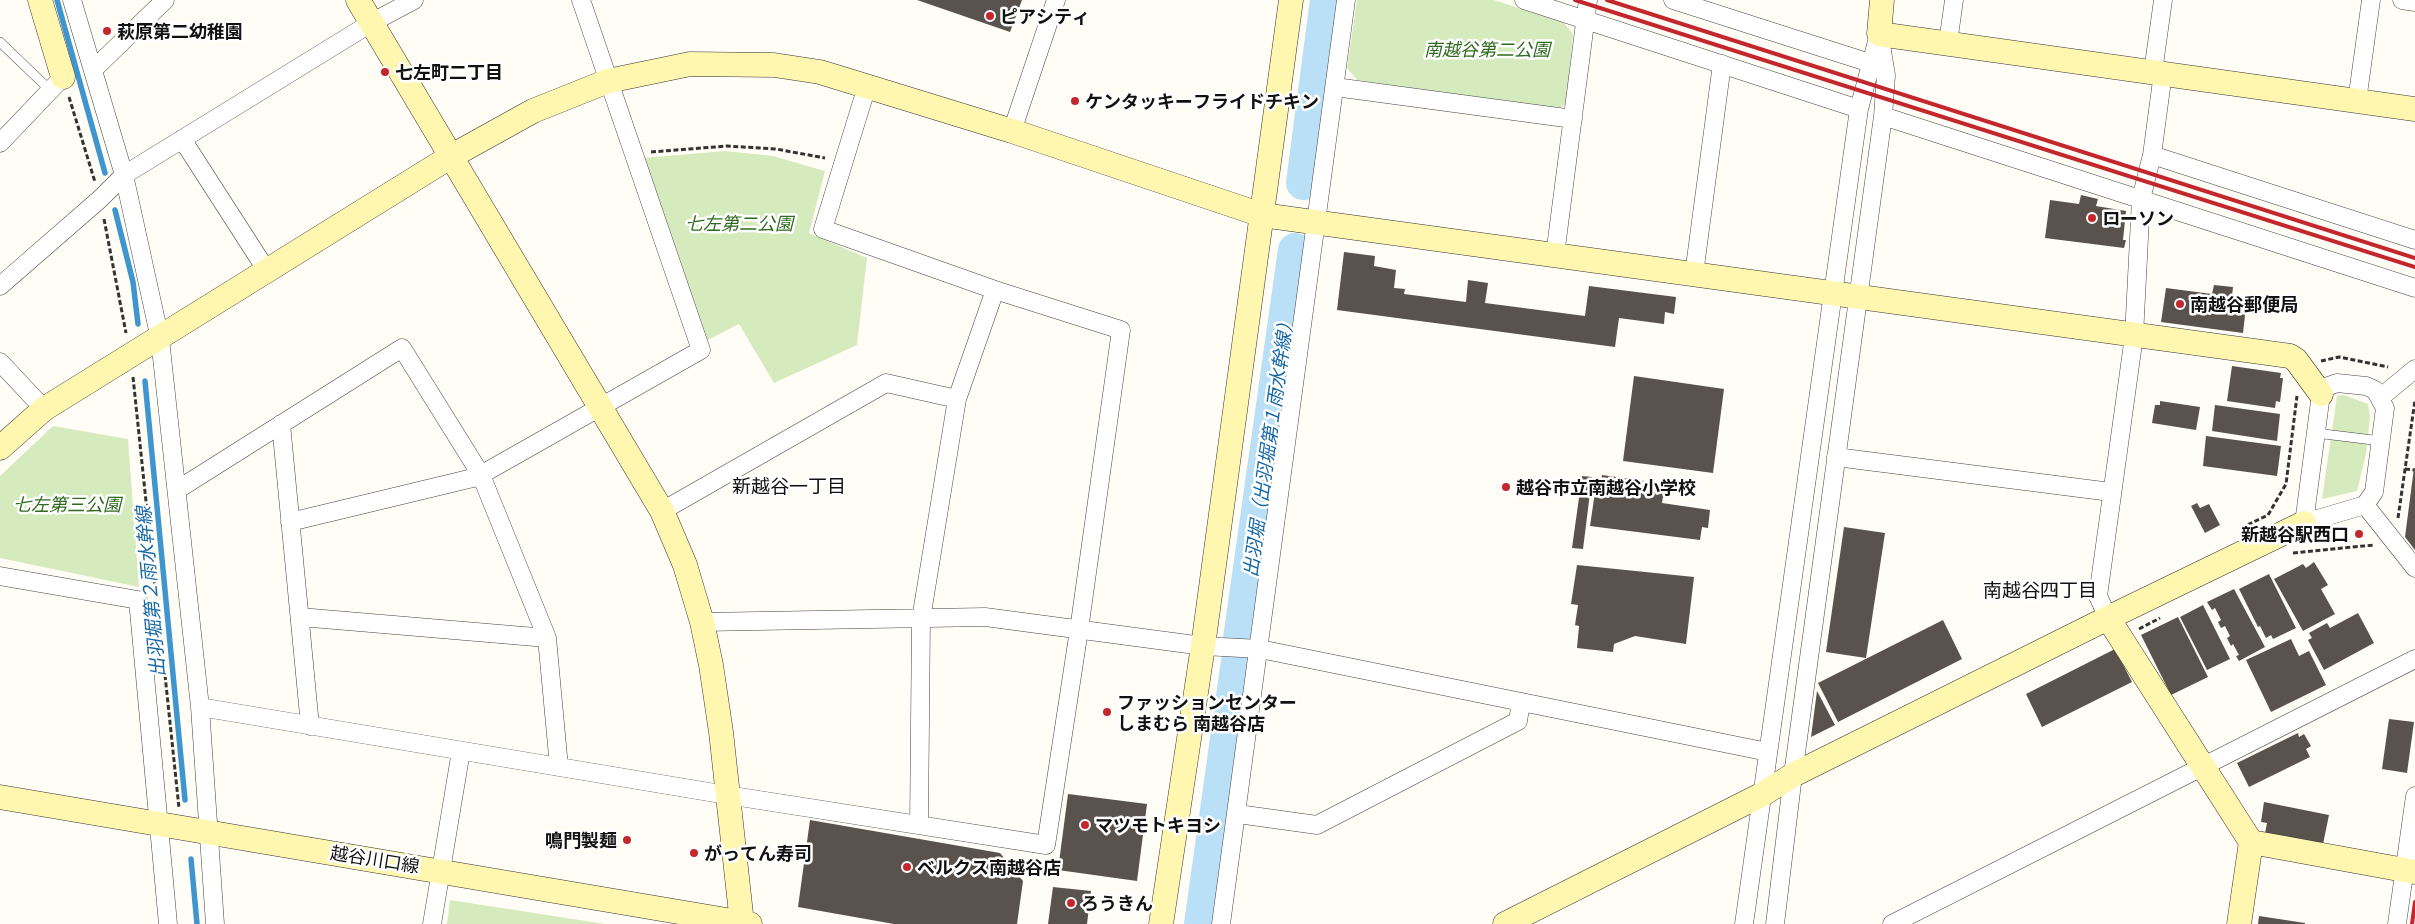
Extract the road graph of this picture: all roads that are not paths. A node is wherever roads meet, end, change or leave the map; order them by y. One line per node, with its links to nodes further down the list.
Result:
1 (40, 0): 30 (street)
2 (72, 0): 27 (street)
3 (165, 0): 27 (street)
4 (358, 0): 21 (street)
5 (414, 0): 21 (street)
6 (581, 0): 29 (street)
7 (1056, 0): 38 (street)
8 (1290, 0): 45 (street)
9 (1346, 0): 32 (street)
10 (1524, 0): 20 (street)
11 (1588, 0): 20 (street)
12 (1673, 0): 19 (street)
13 (1882, 0): 22 (street)
14 (1954, 0): 24 (street)
15 (2163, 0): 28 (street)
16 (2371, 0): 33 (street)
17 (2402, 0): 18 (street)
18 (2415, 2)
19 (1699, 4): 26 (street)
20 (1585, 20): 25 (street); 37 (street)
21 (372, 23): 40 (street); 42 (street)
22 (1879, 34): 24 (street); 26 (street); 36 (street)
23 (0, 42): 30 (lane)
24 (1948, 42): 28 (street)
25 (1722, 64): 34 (street); 50 (street)
26 (1870, 64): 34 (street)
27 (93, 70): 43 (street)
28 (2158, 72): 33 (street); 41 (street)
29 (608, 81): 31 (street); 42 (street); 63 (street)
30 (56, 84): 39 (street)
31 (867, 86): 38 (street); 53 (street)
32 (1334, 87): 37 (street); 46 (street)
33 (2356, 101): 35 (street)
34 (1859, 109): 54 (street)
35 (2415, 109)
36 (1884, 116): 44 (street); 55 (street)
37 (1573, 119): 48 (street)
38 (1012, 131): 45 (street)
39 (2, 138)
40 (182, 139): 43 (street); 49 (street)
41 (2152, 155): 44 (street); 47 (street)
42 (450, 157): 49 (street); 63 (street)
43 (124, 175): 51 (street); 57 (street)
44 (2141, 199): 52 (street); 56 (street)
45 (1262, 215): 46 (street); 85 (street)
46 (1318, 223): 48 (street); 86 (street)
47 (2415, 240)
48 (1555, 255): 50 (street)
49 (267, 272): 57 (street)
50 (1694, 274): 54 (street)
51 (0, 286)
52 (2415, 288)
53 (995, 290): 62 (street); 83 (street)
54 (1834, 295): 55 (street); 92 (street)
55 (1858, 298): 56 (street); 69 (street)
56 (2134, 336): 60 (street); 72 (street)
57 (160, 338): 64 (street); 71 (street)
58 (0, 362): 64 (street)
59 (2415, 368): 61 (street)
60 (2320, 394): 61 (street); 66 (street)
61 (2381, 397): 67 (street)
62 (957, 400): 74 (street); 81 (street)
63 (599, 406): 70 (street); 74 (street)
64 (44, 409): 68 (street)
65 (281, 424): 70 (street); 71 (street); 75 (street)
66 (2316, 432): 67 (lane); 76 (street)
67 (2381, 441): 73 (street)
68 (0, 448)
69 (1836, 457): 72 (street); 95 (street)
70 (481, 475): 75 (street); 84 (street)
71 (178, 490): 89 (street)
72 (2111, 492): 80 (street)
73 (2365, 505): 76 (street); 77 (street)
74 (662, 511): 82 (street)
75 (290, 522): 79 (street)
76 (2304, 523): 80 (street)
77 (2415, 568)
78 (0, 576): 101 (street)
79 (300, 617): 84 (street); 90 (street)
80 (2108, 618): 94 (street); 95 (street)
81 (921, 619): 82 (street); 83 (street); 102 (street)
82 (702, 622): 97 (street)
83 (1079, 630): 85 (street); 102 (street)
84 (548, 638): 93 (street)
85 (1203, 646): 86 (street); 111 (street)
86 (1260, 650): 88 (street); 100 (street)
87 (2415, 659): 94 (street)
88 (1521, 702): 92 (street); 100 (street)
89 (200, 707): 90 (street); 103 (street)
90 (310, 726): 91 (street)
91 (461, 751): 93 (street); 105 (street)
92 (1768, 752): 96 (street)
93 (559, 767): 97 (street)
94 (2202, 767): 104 (street); 116 (street)
95 (1793, 774): 96 (street); 115 (street)
96 (1762, 794): 113 (street); 114 (street)
97 (727, 795): 102 (street); 110 (street)
98 (2415, 796): 106 (street)
99 (0, 797): 101 (street, 越谷川口線)
100 (1238, 814): 112 (street)
101 (158, 823): 103 (street, 越谷川口線); 107 (street)
102 (919, 825)
103 (209, 832): 105 (street, 越谷川口線); 108 (street)
104 (2251, 842): 106 (street); 117 (street)
105 (441, 870): 109 (street); 110 (street, 越谷川口線)
106 (2410, 871): 118 (street)
107 (168, 924)
108 (215, 924)
109 (432, 924)
110 (745, 924)
111 (1161, 924)
112 (1222, 924)
113 (1505, 924)
114 (1744, 924)
115 (1775, 924)
116 (1892, 924)
117 (2240, 924)
118 (2397, 924)

